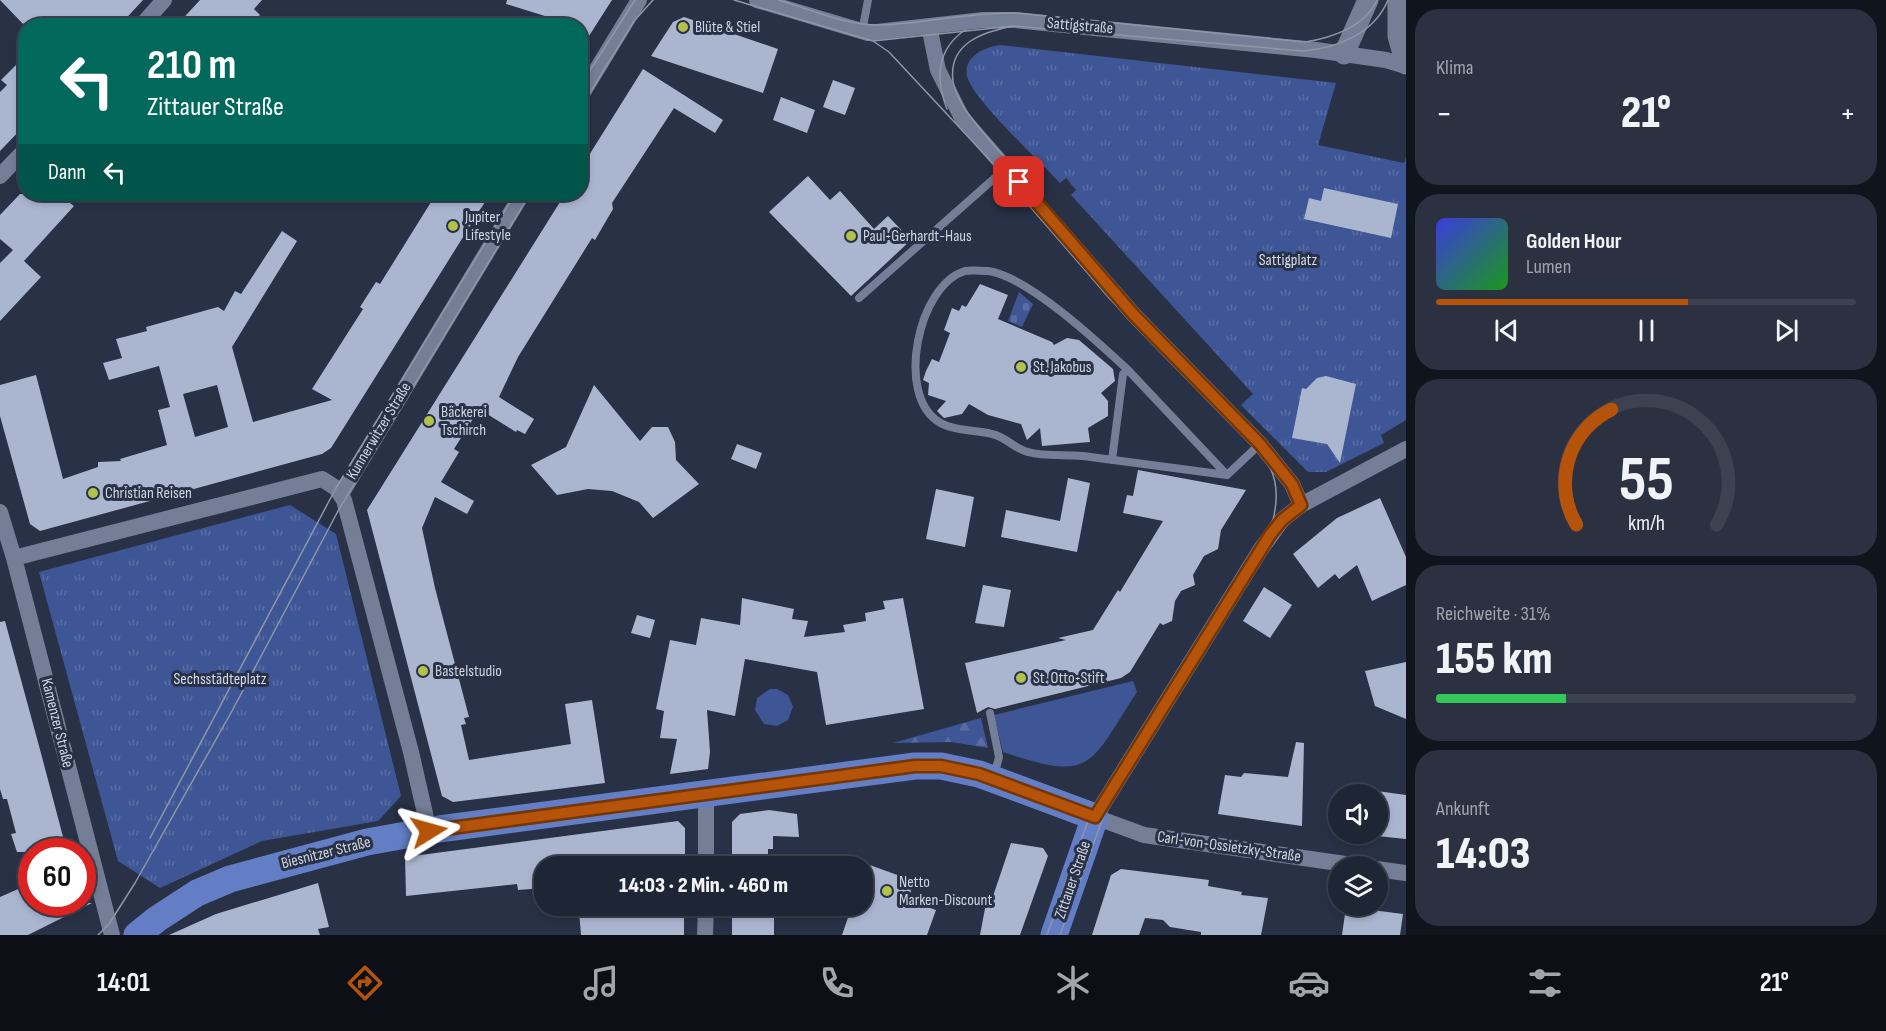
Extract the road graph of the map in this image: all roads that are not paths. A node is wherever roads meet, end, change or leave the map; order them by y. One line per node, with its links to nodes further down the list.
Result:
1 (164, 0): 7 (street)
2 (639, 0): 12 (street)
3 (757, 0): 9 (street, Sattigstraße)
4 (868, 0): 9 (lane)
5 (1368, 0): 10 (street)
6 (1398, 0): 11 (street)
7 (148, 18)
8 (929, 26): 9 (street, Sattigstraße); 10 (street, Sattigstraße); 14 (street)
9 (862, 32)
10 (1344, 54): 11 (street, Sattigstraße)
11 (1406, 65)
12 (588, 84)
13 (18, 157): 15 (street)
14 (1006, 168): 17 (lane); 19 (street)
15 (0, 176)
16 (518, 201): 23 (street, Kunnerwitzer Straße)
17 (859, 298)
18 (1128, 370): 21 (lane); 21 (lane); 22 (lane)
19 (1260, 444): 22 (lane); 24 (street)
20 (1406, 449): 24 (street, Zittauer Straße)
21 (1112, 460): 22 (lane)
22 (1227, 475)
23 (341, 494): 26 (street); 31 (street, Kunnerwitzer Straße)
24 (1301, 505): 30 (street, Zittauer Straße)
25 (0, 512): 26 (street, Kamenzer Straße)
26 (14, 558): 37 (street, Kamenzer Straße)
27 (990, 712): 28 (lane)
28 (993, 778): 29 (main road, Biesnitzer Straße); 30 (main road, Biesnitzer Straße)
29 (706, 794): 31 (main road, Biesnitzer Straße); 32 (street)
30 (1095, 817): 33 (street, Carl-von-Ossietzky-Straße); 40 (main road, Zittauer Straße)
31 (429, 831): 38 (main road, Biesnitzer Straße)
32 (706, 856)
33 (1328, 862)
34 (1388, 871): 35 (street)
35 (1406, 873)
36 (706, 916): 39 (street)
37 (112, 935)
38 (137, 935)
39 (705, 935)
40 (1054, 935)

